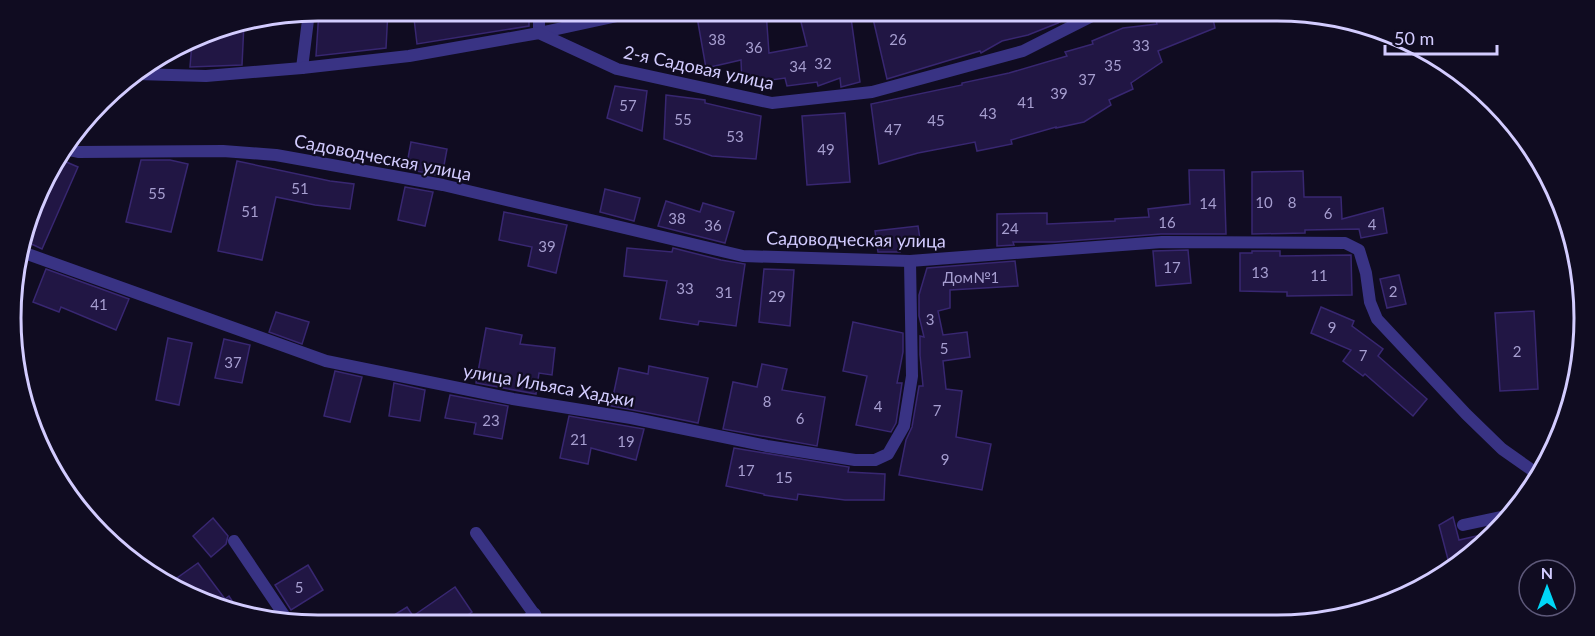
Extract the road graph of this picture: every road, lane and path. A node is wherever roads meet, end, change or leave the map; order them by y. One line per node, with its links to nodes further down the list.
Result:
1 (539, 21): 5 (street)
2 (594, 21): 5 (street)
3 (1082, 21): 5 (street, 2-я Садовая улица)
4 (308, 22): 6 (street)
5 (538, 33): 6 (street)
6 (302, 68): 7 (street)
7 (148, 74)
8 (72, 151): 10 (street, Садоводческая улица)
9 (28, 254): 10 (street, улица Ильяса Хаджи)
10 (910, 261): 11 (street, Садоводческая улица)
11 (1532, 470)
12 (1496, 518): 13 (street)
13 (1463, 525)
14 (476, 532): 17 (street)
15 (234, 542): 16 (street)
16 (282, 612)
17 (534, 614)

